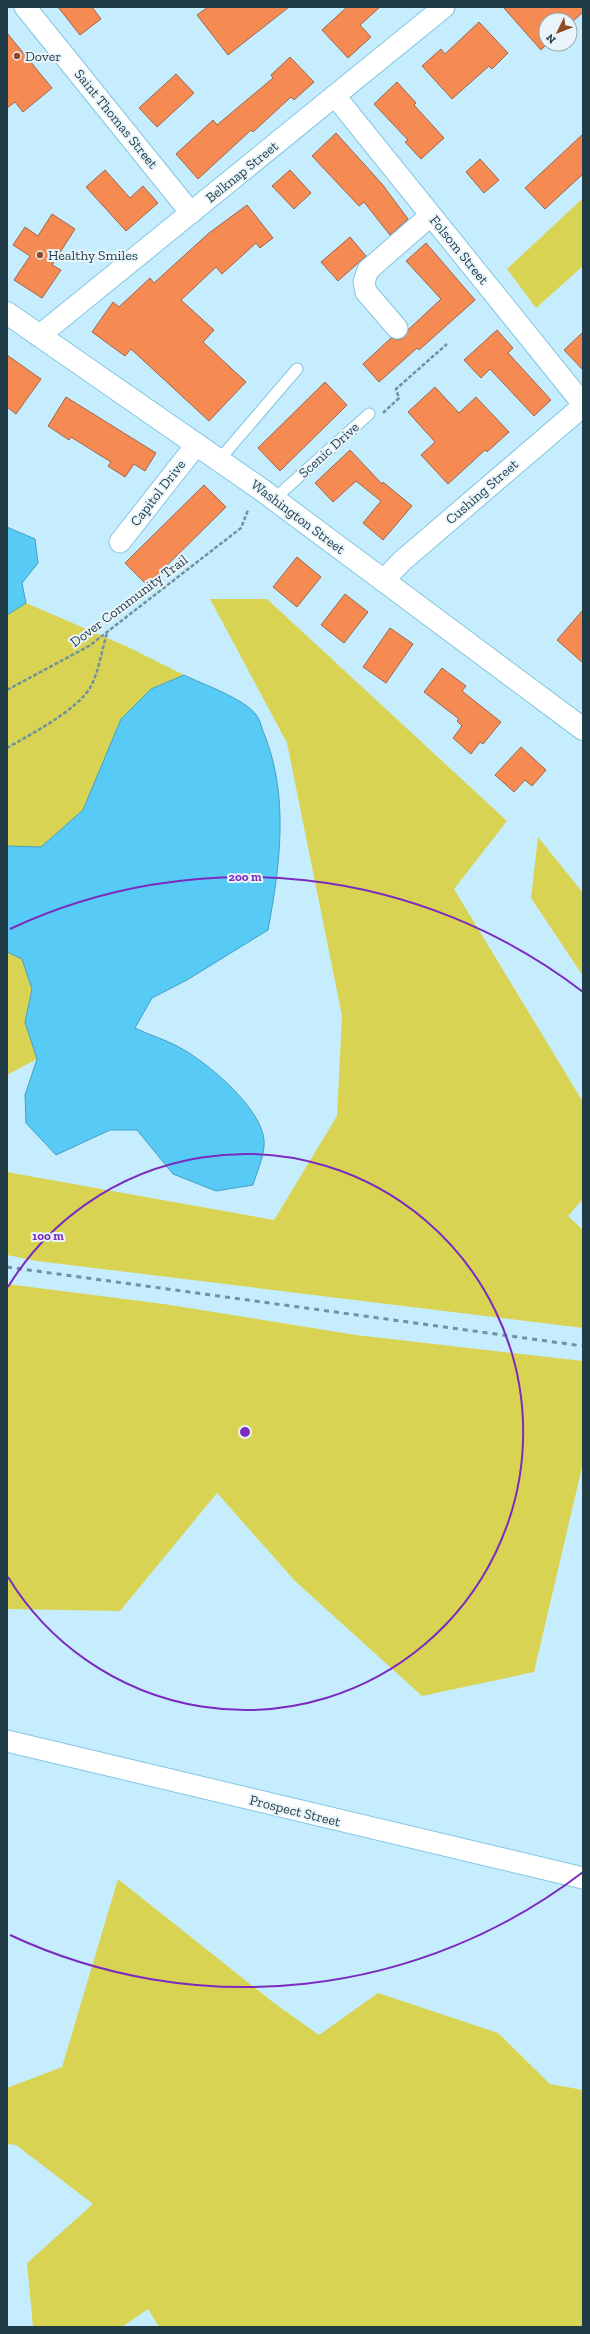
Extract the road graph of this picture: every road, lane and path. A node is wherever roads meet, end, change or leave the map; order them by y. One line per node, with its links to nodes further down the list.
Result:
1 (25, 7): 4 (street, Saint Thomas Street)
2 (444, 7): 3 (street, Belknap Street)
3 (335, 96): 4 (street, Belknap Street); 5 (street, Folsom Street)
4 (191, 213): 8 (street, Belknap Street)
5 (430, 216): 7 (street); 11 (street, Folsom Street)
6 (7, 313): 8 (street, Washington Street)
7 (397, 328)
8 (39, 336): 13 (street, Washington Street)
9 (447, 344): 12 (path)
10 (297, 369): 14 (lane)
11 (583, 405): 18 (street, Cushing Street)
12 (369, 414): 15 (lane, Scenic Drive)
13 (197, 444): 14 (street, Washington Street); 17 (street, Capitol Drive)
14 (219, 460): 15 (street, Washington Street)
15 (281, 493): 18 (street, Washington Street)
16 (248, 510): 19 (path, Dover Community Trail)
17 (120, 542)
18 (383, 581): 21 (street, Washington Street)
19 (107, 633): 20 (path, Dover Community Trail); 22 (path)
20 (7, 690)
21 (583, 729)
22 (7, 748)
23 (7, 1741): 24 (street, Prospect Street)
24 (583, 1878)

